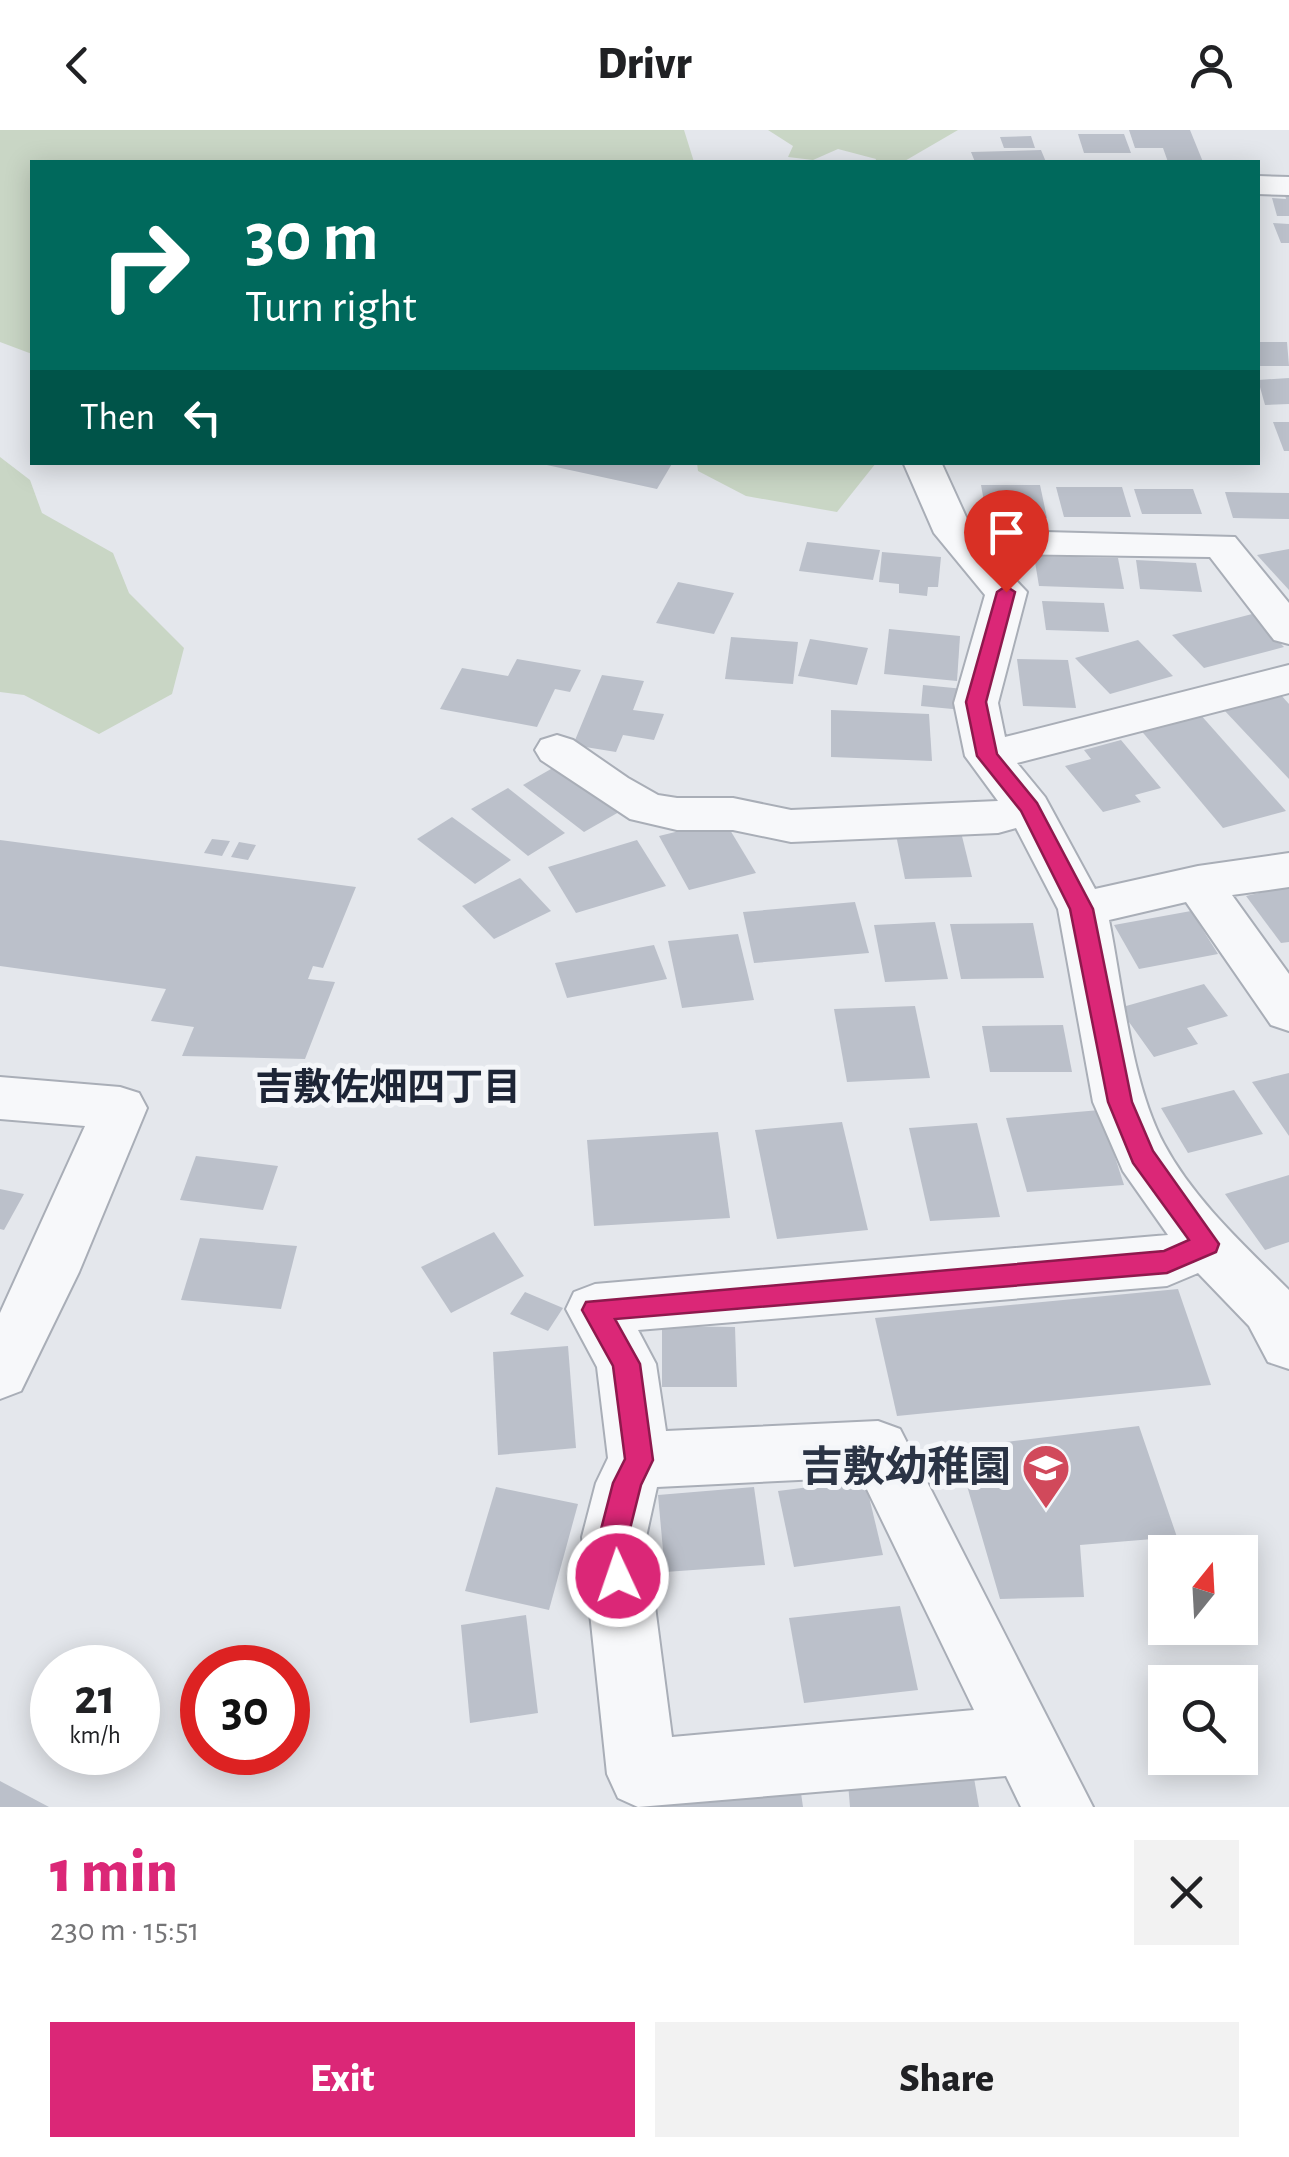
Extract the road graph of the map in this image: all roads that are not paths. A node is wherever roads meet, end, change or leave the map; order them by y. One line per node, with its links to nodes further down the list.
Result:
1 (1260, 185): 2 (street)
2 (1289, 186)
3 (923, 465): 4 (street)
4 (960, 542): 5 (street); 8 (street)
5 (1289, 631)
6 (1289, 678): 8 (street)
7 (557, 750): 9 (street)
8 (987, 756): 9 (street)
9 (1029, 808): 12 (street)
10 (1289, 870): 11 (street)
11 (1198, 882): 12 (street); 13 (street)
12 (1082, 909): 15 (street)
13 (1289, 1012)
14 (0, 1098): 17 (street)
15 (1206, 1244): 16 (street); 18 (street)
16 (1282, 1319)
17 (0, 1373)
18 (639, 1460): 19 (street); 19 (street)
19 (1022, 1740): 20 (street)
20 (1058, 1807)

